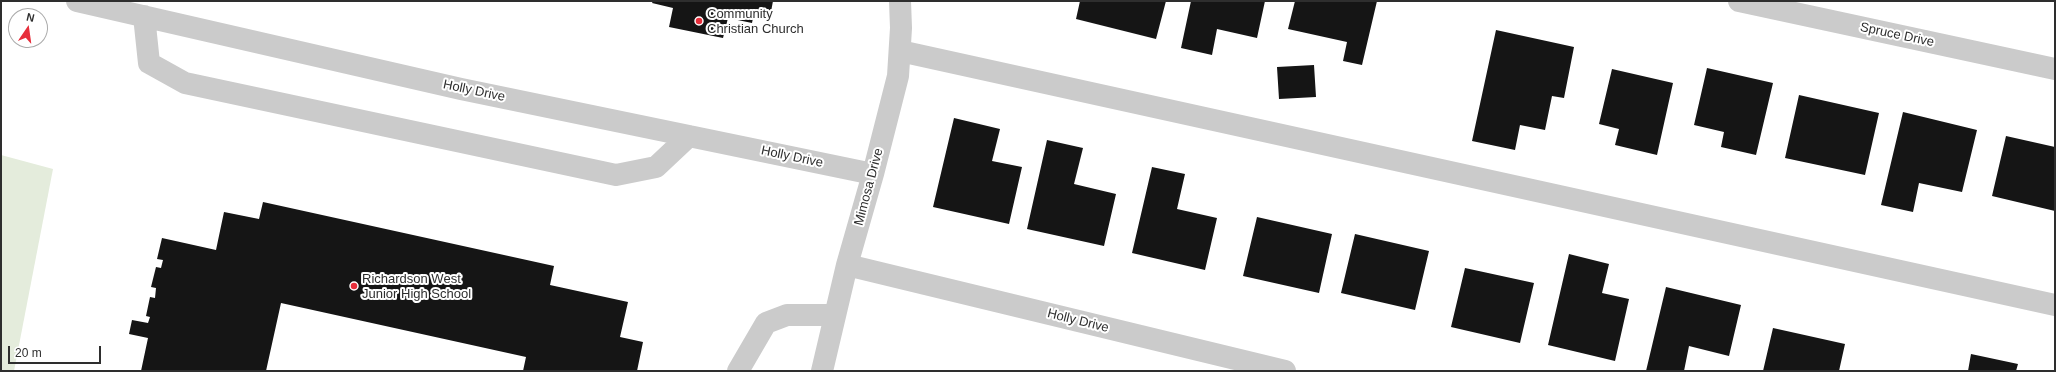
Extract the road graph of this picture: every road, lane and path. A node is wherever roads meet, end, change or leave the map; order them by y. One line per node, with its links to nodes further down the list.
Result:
1 (77, 1): 4 (street, Holly Drive)
2 (900, 1): 5 (street, Mimosa Drive)
3 (1739, 1): 6 (street, Spruce Drive)
4 (144, 16): 7 (street, Holly Drive); 7 (street)
5 (900, 51): 8 (street, Mimosa Drive); 10 (street)
6 (2055, 69)
7 (689, 136): 8 (street, Holly Drive)
8 (873, 174): 9 (street, Mimosa Drive)
9 (847, 265): 11 (street, Mimosa Drive); 14 (street, Holly Drive)
10 (2055, 305)
11 (835, 315): 12 (street); 13 (street, Mimosa Drive)
12 (738, 371)
13 (822, 371)
14 (1285, 371)

